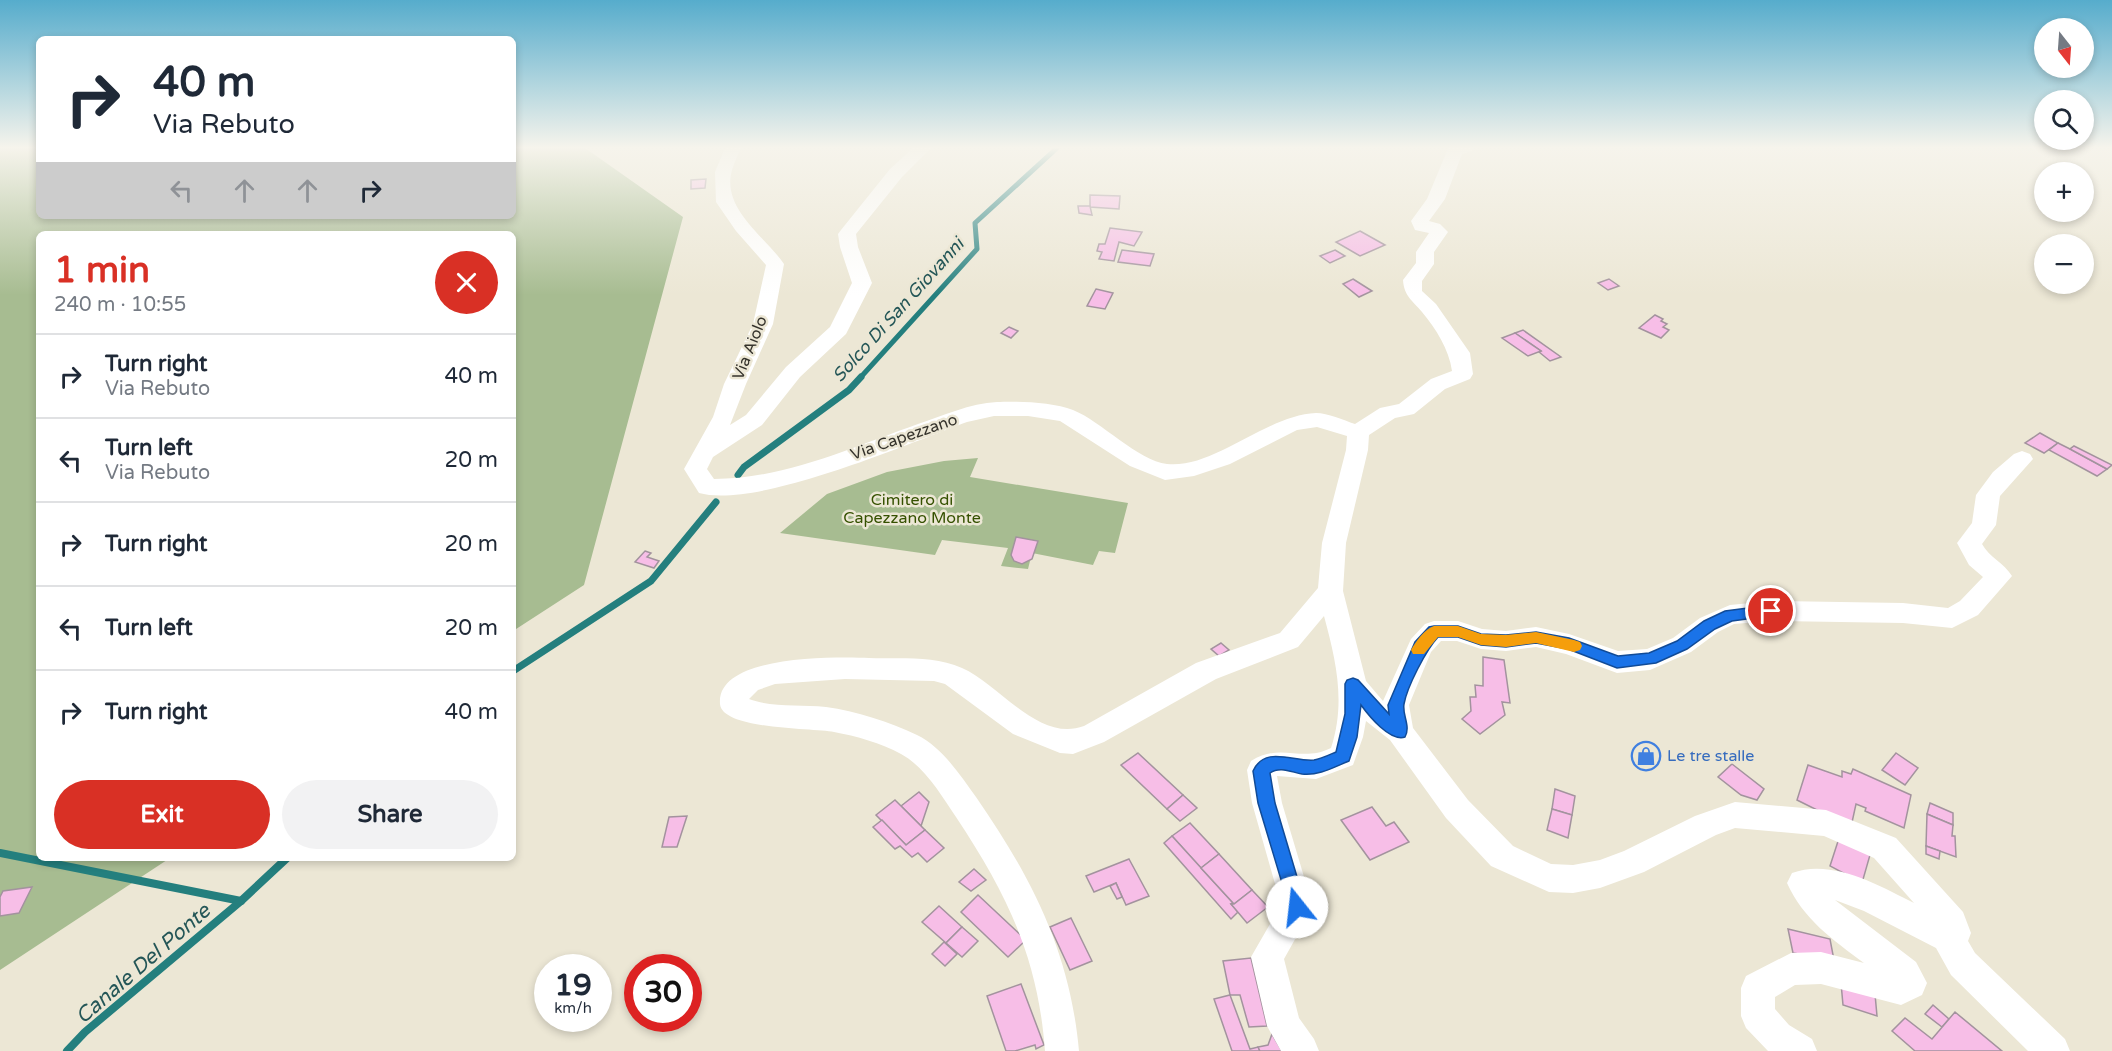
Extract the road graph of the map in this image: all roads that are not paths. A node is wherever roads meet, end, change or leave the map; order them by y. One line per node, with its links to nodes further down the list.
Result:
1 (725, 197): 5 (street, Via Aiolo)
2 (877, 197): 5 (street)
3 (1437, 197): 4 (street)
4 (1358, 432): 5 (street, Via Capezzano); 7 (street)
5 (703, 454)
6 (2022, 459): 9 (street)
7 (1330, 591): 8 (street); 11 (street)
8 (1353, 684): 9 (street); 12 (street)
9 (1400, 732): 10 (street)
10 (1947, 937): 13 (street); 14 (street)
11 (1062, 1051)
12 (1302, 1051)
13 (1800, 1051)
14 (2053, 1051)

